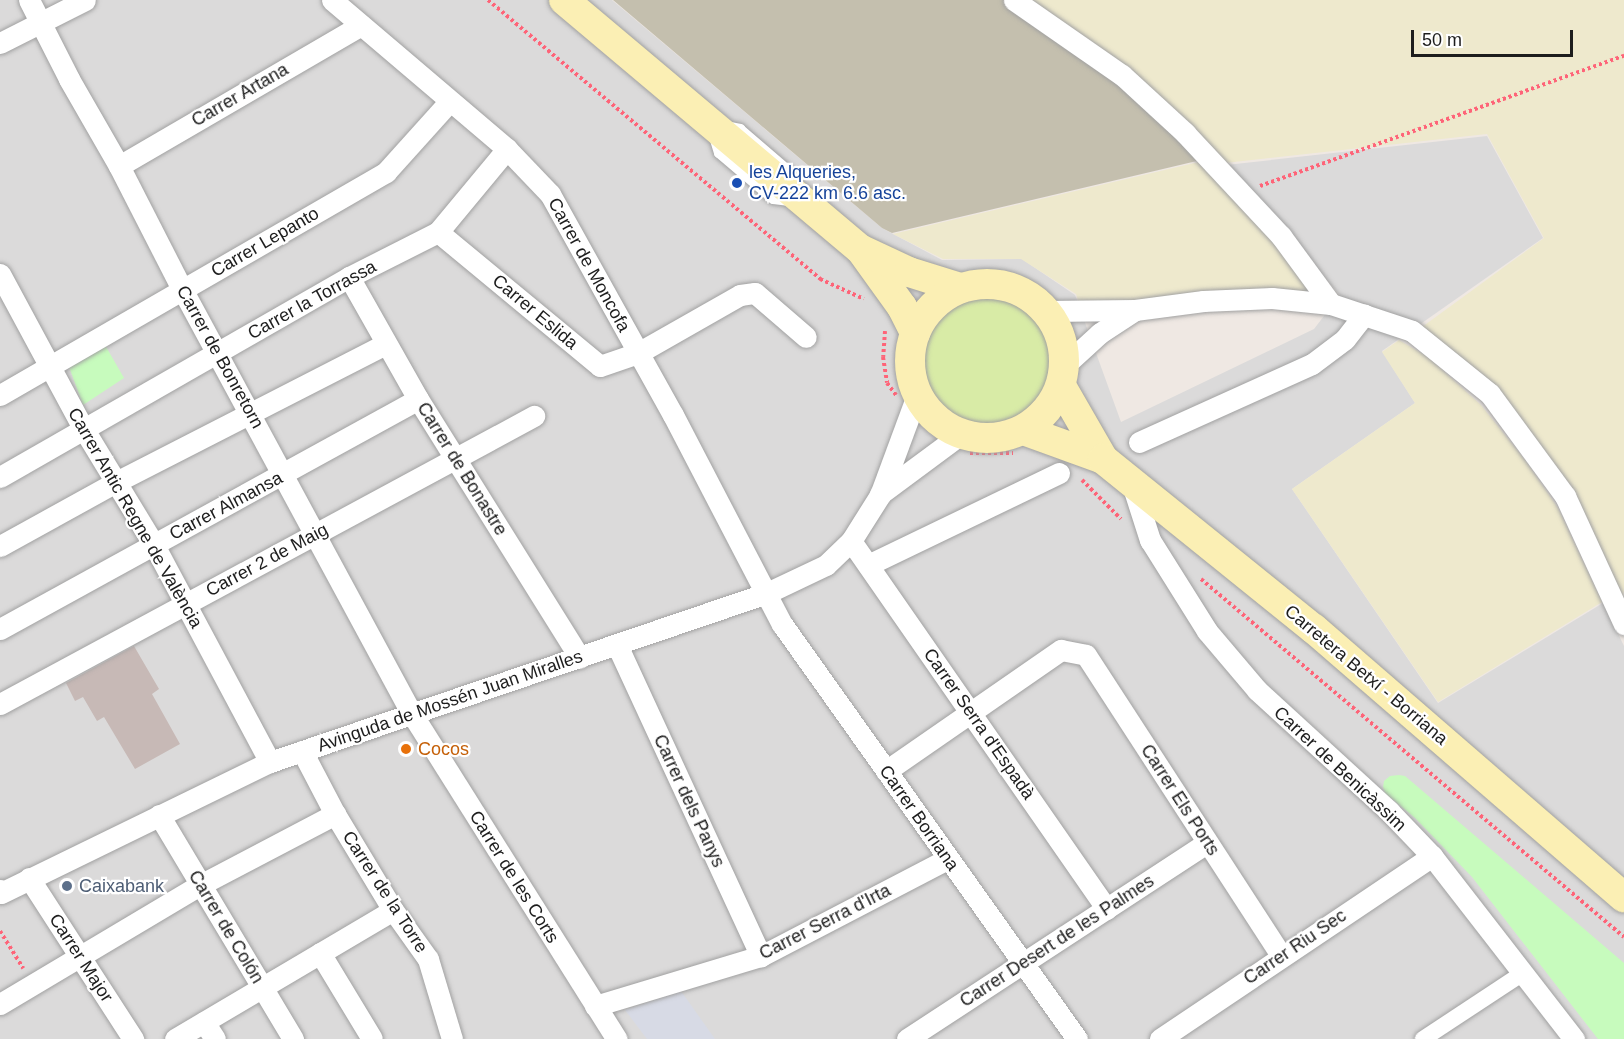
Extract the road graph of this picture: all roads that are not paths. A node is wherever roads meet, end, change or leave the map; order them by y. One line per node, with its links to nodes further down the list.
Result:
1 (29, 0): 6 (street, Carrer de Bonretorn)
2 (85, 0): 6 (street)
3 (332, 0): 7 (street, Carrer de Moncofa)
4 (564, 0): 13 (main road)
5 (1014, 0): 18 (street)
6 (40, 22): 8 (street); 11 (street, Carrer de Bonretorn)
7 (361, 25): 9 (street, Carrer de Moncofa); 11 (street, Carrer Artana)
8 (0, 43)
9 (449, 102): 10 (street, Carrer de Moncofa); 17 (street, Carrer Lepanto)
10 (507, 149): 12 (street, Carrer la Torrassa); 26 (street, Carrer de Moncofa)
11 (119, 166): 17 (street, Carrer de Bonretorn)
12 (438, 232): 15 (street, Carrer la Torrassa); 26 (street, Carrer Eslida)
13 (861, 250): 16 (main road); 22 (main road)
14 (0, 274): 27 (street, Carrer Antic Regne de València)
15 (349, 277): 24 (street, Carrer de Bonastre); 25 (street, Carrer la Torrassa)
16 (960, 288): 20 (main road); 22 (main road)
17 (182, 290): 25 (street, Carrer de Bonretorn); 27 (street, Carrer Lepanto)
18 (1331, 303): 19 (street); 21 (street)
19 (1136, 310): 20 (street); 28 (street)
20 (1046, 311): 28 (main road)
21 (1364, 315): 37 (street); 53 (street)
22 (915, 333): 30 (main road)
23 (806, 337): 26 (street)
24 (386, 344): 31 (street, Carrer de Bonastre); 32 (street)
25 (217, 353): 32 (street, Carrer de Bonretorn); 34 (street, Carrer la Torrassa)
26 (638, 353): 51 (street, Carrer de Moncofa)
27 (50, 367): 29 (street, Carrer Lepanto); 34 (street, Carrer Antic Regne de València)
28 (1063, 375): 35 (main road); 39 (main road, Carretera Betxí - Borriana)
29 (0, 395)
30 (917, 395): 36 (main road); 45 (street, Avinguda de Mossén Juan Miralles)
31 (418, 399): 38 (street, Carrer de Bonastre); 41 (street, Carrer Almansa)
32 (251, 414): 41 (street, Carrer de Bonretorn); 43 (street)
33 (534, 416): 38 (street, Carrer 2 de Maig)
34 (83, 428): 42 (street, Carrer la Torrassa); 43 (street, Carrer Antic Regne de València)
35 (1023, 430): 36 (main road); 39 (main road, Carretera Betxí - Borriana)
36 (961, 434): 45 (street, Avinguda de Mossén Juan Miralles)
37 (1139, 442)
38 (455, 459): 46 (street, Carrer 2 de Maig); 56 (street, Carrer de Bonastre)
39 (1102, 459): 44 (main road, Carretera Betxí - Borriana)
40 (1059, 473): 50 (street)
41 (284, 475): 46 (street, Carrer de Bonretorn); 48 (street, Carrer Almansa)
42 (0, 477)
43 (116, 482): 48 (street, Carrer Antic Regne de València); 49 (street)
44 (1132, 484): 66 (street, Carrer de Benicàssim); 71 (main road, Carretera Betxí - Borriana)
45 (880, 495): 47 (street, Avinguda de Mossén Juan Miralles)
46 (316, 535): 52 (street, Carrer 2 de Maig); 59 (street, Carrer de Bonretorn)
47 (851, 541): 50 (street, Carrer Serra d'Espadà); 51 (street, Avinguda de Mossén Juan Miralles)
48 (154, 545): 52 (street, Carrer Antic Regne de València); 54 (street, Carrer Almansa)
49 (0, 546)
50 (867, 565): 58 (street, Carrer Serra d'Espadà)
51 (767, 593): 55 (street, Avinguda de Mossén Juan Miralles); 62 (street, Carrer Borriana)
52 (185, 602): 57 (street, Carrer 2 de Maig); 61 (street, Carrer Antic Regne de València)
53 (1624, 624)
54 (0, 629)
55 (617, 645): 56 (street, Avinguda de Mossén Juan Miralles); 77 (street, Carrer dels Panys)
56 (580, 658): 59 (street, Avinguda de Mossén Juan Miralles)
57 (0, 704)
58 (972, 713): 62 (street); 65 (street, Carrer Els Ports); 72 (street, Carrer Serra d'Espadà)
59 (412, 714): 60 (street, Avinguda de Mossén Juan Miralles); 82 (street, Carrer de les Corts)
60 (302, 751): 61 (street, Avinguda de Mossén Juan Miralles); 63 (street, Carrer de la Torre)
61 (270, 762): 64 (street, Avinguda de Mossén Juan Miralles)
62 (886, 771): 67 (street, Carrer Borriana)
63 (335, 814): 69 (street); 73 (street, Carrer de la Torre)
64 (159, 815): 68 (street, Avinguda de Mossén Juan Miralles); 69 (street, Carrer de Colón)
65 (1207, 843): 72 (street, Carrer Desert de les Palmes); 75 (street, Carrer Els Ports)
66 (1432, 856): 75 (street, Carrer Riu Sec); 79 (street, Carrer de Benicàssim)
67 (947, 859): 77 (street, Carrer Serra d'Irta); 78 (street, Carrer Borriana)
68 (30, 878): 70 (street, Avinguda de Mossén Juan Miralles); 76 (street, Carrer Major)
69 (200, 885): 76 (street); 80 (street, Carrer de Colón)
70 (0, 892)
71 (1624, 898)
72 (1107, 909): 78 (street, Carrer Desert de les Palmes)
73 (393, 910): 74 (street); 88 (street, Carrer de la Torre)
74 (320, 953): 80 (street); 87 (street)
75 (1281, 955): 92 (street, Carrer Riu Sec)
76 (80, 956): 81 (street); 84 (street, Carrer Major)
77 (761, 956): 82 (street, Carrer Serra d'Irta)
78 (1023, 964): 90 (street, Carrer Desert de les Palmes); 91 (street, Carrer Borriana)
79 (1523, 973): 93 (street); 94 (street, Carrer de Benicàssim)
80 (263, 988): 83 (street); 86 (street, Carrer de Colón)
81 (0, 1004)
82 (595, 1006): 89 (street, Carrer de les Corts)
83 (209, 1030): 85 (street)
84 (133, 1039)
85 (175, 1039)
86 (293, 1039)
87 (372, 1039)
88 (452, 1039)
89 (618, 1039)
90 (907, 1039)
91 (1077, 1039)
92 (1160, 1039)
93 (1423, 1039)
94 (1574, 1039)

